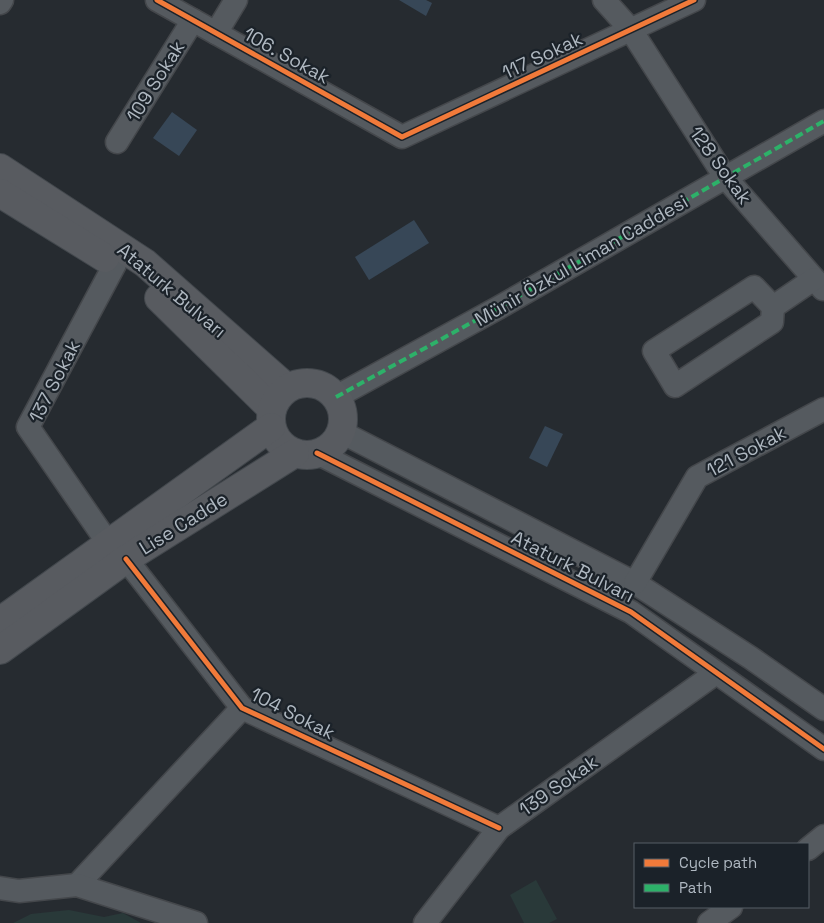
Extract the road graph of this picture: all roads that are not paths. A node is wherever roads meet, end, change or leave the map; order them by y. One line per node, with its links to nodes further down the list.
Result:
1 (157, 0): 5 (street, 106. Sokak)
2 (236, 0): 7 (street)
3 (604, 0): 6 (street, 128 Sokak)
4 (694, 0): 6 (street, 117 Sokak)
5 (194, 20): 7 (street, 106. Sokak); 10 (street, 109 Sokak)
6 (631, 30): 9 (street, 117 Sokak); 12 (street, 128 Sokak)
7 (216, 33): 9 (street, 106. Sokak)
8 (824, 121): 12 (street, Münir Özkul Liman Caddesi)
9 (402, 137)
10 (117, 142)
11 (0, 168): 18 (main road, Ataturk Bulvarı)
12 (725, 177): 15 (street, 128 Sokak); 17 (street, Münir Özkul Liman Caddesi)
13 (0, 193): 14 (main road, Ataturk Bulvarı)
14 (115, 264): 18 (main road, Ataturk Bulvarı); 22 (street, 137 Sokak)
15 (819, 284): 16 (street)
16 (773, 307): 16 (street)
17 (336, 397): 18 (main road); 20 (main road)
18 (276, 408): 21 (main road); 22 (main road, Lise Cadde)
19 (824, 409): 23 (street, 121 Sokak)
20 (341, 432): 21 (main road); 23 (street, Ataturk Bulvarı)
21 (306, 453): 22 (main road, Lise Cadde); 26 (street, Ataturk Bulvarı)
22 (117, 551): 24 (main road, Lise Cadde); 25 (main road, Lise Cadde); 27 (street, 104 Sokak)
23 (635, 584): 28 (street, Ataturk Bulvarı)
24 (0, 628)
25 (0, 650)
26 (716, 673): 29 (street, Ataturk Bulvarı); 30 (street, 139 Sokak)
27 (242, 708): 30 (street, 104 Sokak); 33 (street)
28 (824, 709)
29 (824, 749)
30 (499, 828): 38 (street, 139 Sokak)
31 (824, 836): 32 (street)
32 (809, 847)
33 (77, 885): 34 (street); 37 (street)
34 (9, 889): 35 (street)
35 (0, 905)
36 (730, 908): 39 (street)
37 (196, 923)
38 (425, 923)
39 (709, 923)

